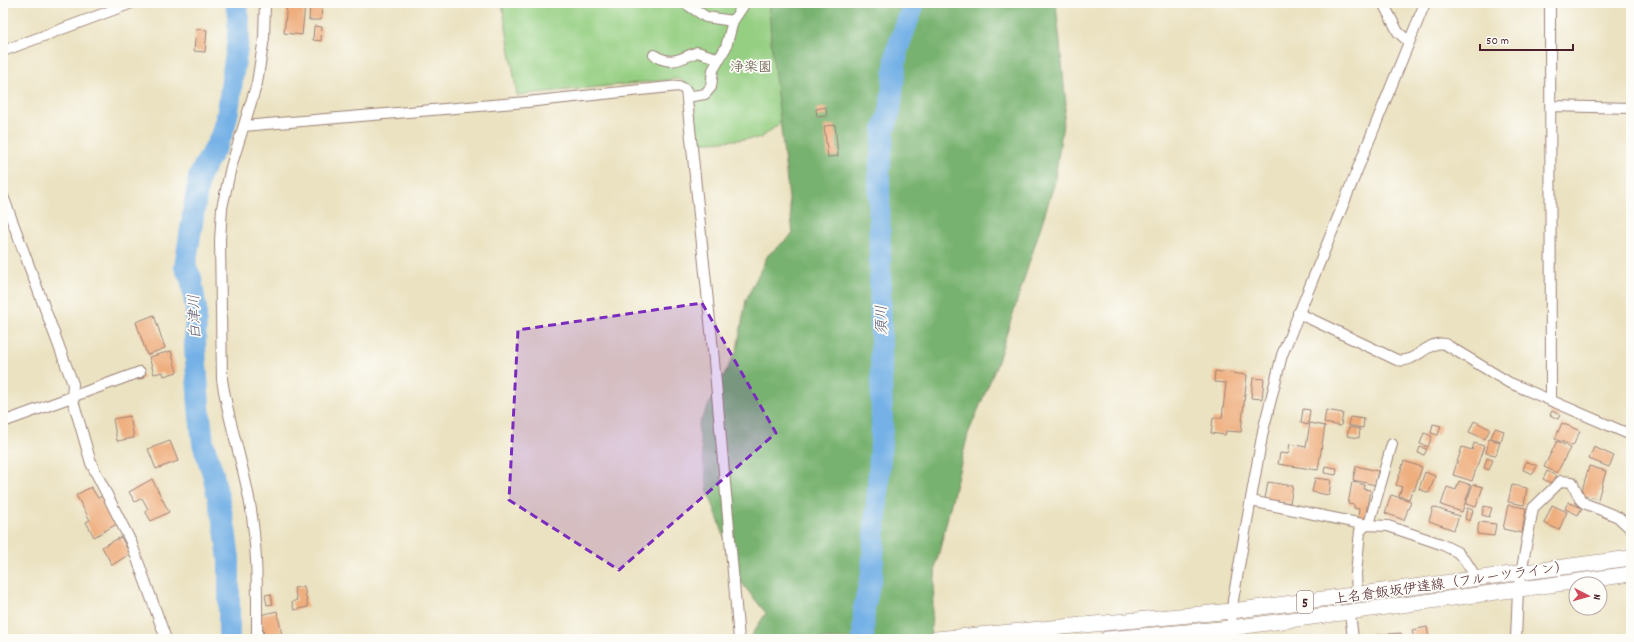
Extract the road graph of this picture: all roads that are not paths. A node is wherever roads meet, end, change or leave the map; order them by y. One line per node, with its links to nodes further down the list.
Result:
1 (132, 3): 10 (street)
2 (265, 3): 16 (street)
3 (685, 3): 8 (street)
4 (745, 3): 8 (street)
5 (1383, 3): 9 (street)
6 (1425, 3): 9 (street)
7 (1550, 3): 14 (street)
8 (733, 21): 12 (street)
9 (1409, 42): 18 (street)
10 (3, 51)
11 (654, 55): 12 (street)
12 (720, 59): 13 (street)
13 (687, 97): 16 (street); 39 (street)
14 (1551, 106): 15 (street); 21 (street)
15 (1631, 108)
16 (244, 126): 38 (street)
17 (3, 196): 20 (street)
18 (1298, 313): 21 (street); 25 (street)
19 (140, 372): 20 (street)
20 (72, 397): 22 (street); 37 (street)
21 (1550, 401): 23 (street)
22 (3, 422)
23 (1631, 435)
24 (1392, 444): 26 (street)
25 (1251, 501): 26 (street); 34 (street)
26 (1367, 525): 31 (street); 33 (street)
27 (1631, 529): 29 (street)
28 (1631, 558): 29 (main road, 上名倉飯坂伊達線（フルーツライン） / 5)
29 (1521, 573): 31 (main road, 上名倉飯坂伊達線（フルーツライン） / 5); 32 (street)
30 (1631, 574): 32 (main road, 上名倉飯坂伊達線（フルーツライン） / 5)
31 (1474, 580): 33 (main road, 上名倉飯坂伊達線（フルーツライン） / 5)
32 (1518, 590): 35 (main road, 上名倉飯坂伊達線（フルーツライン） / 5); 43 (street)
33 (1357, 595): 34 (main road, 上名倉飯坂伊達線（フルーツライン） / 5)
34 (1232, 611): 36 (street); 40 (main road, 上名倉飯坂伊達線（フルーツライン） / 5)
35 (1350, 613): 36 (main road, 上名倉飯坂伊達線（フルーツライン） / 5); 42 (street)
36 (1231, 628): 41 (main road, 上名倉飯坂伊達線（フルーツライン） / 5)
37 (166, 639)
38 (257, 639)
39 (739, 639)
40 (936, 639)
41 (1107, 639)
42 (1353, 639)
43 (1516, 639)

